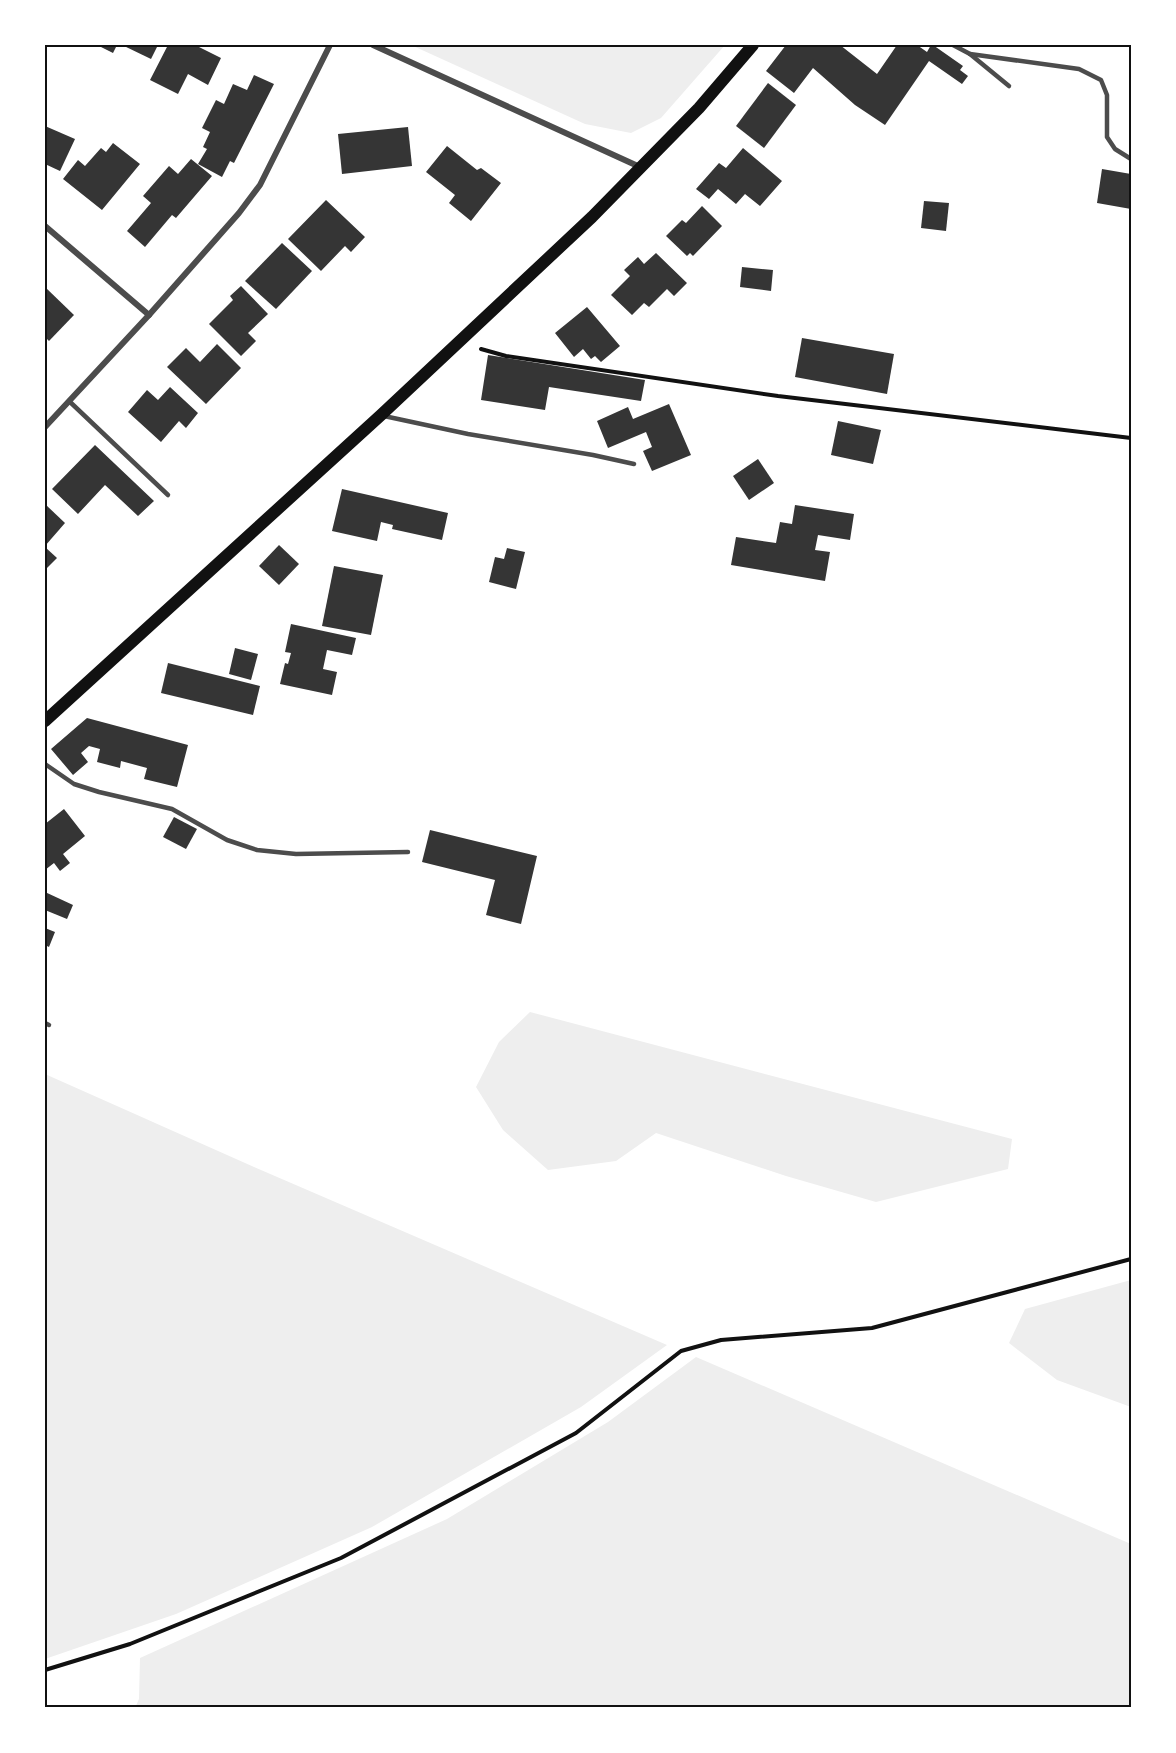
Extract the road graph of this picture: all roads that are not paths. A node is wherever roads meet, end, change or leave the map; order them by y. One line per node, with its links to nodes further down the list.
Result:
1 (330, 45): 10 (street)
2 (373, 45): 8 (street)
3 (753, 45): 8 (main road)
4 (953, 45): 5 (lane)
5 (970, 54): 6 (lane); 7 (lane)
6 (1009, 86)
7 (1131, 159)
8 (640, 167): 12 (main road)
9 (45, 226): 10 (street)
10 (149, 315): 11 (street)
11 (69, 401): 13 (street); 15 (lane)
12 (381, 415): 14 (lane); 16 (main road)
13 (45, 427)
14 (634, 464)
15 (168, 495)
16 (45, 721)
17 (45, 764): 18 (lane)
18 (408, 852)

